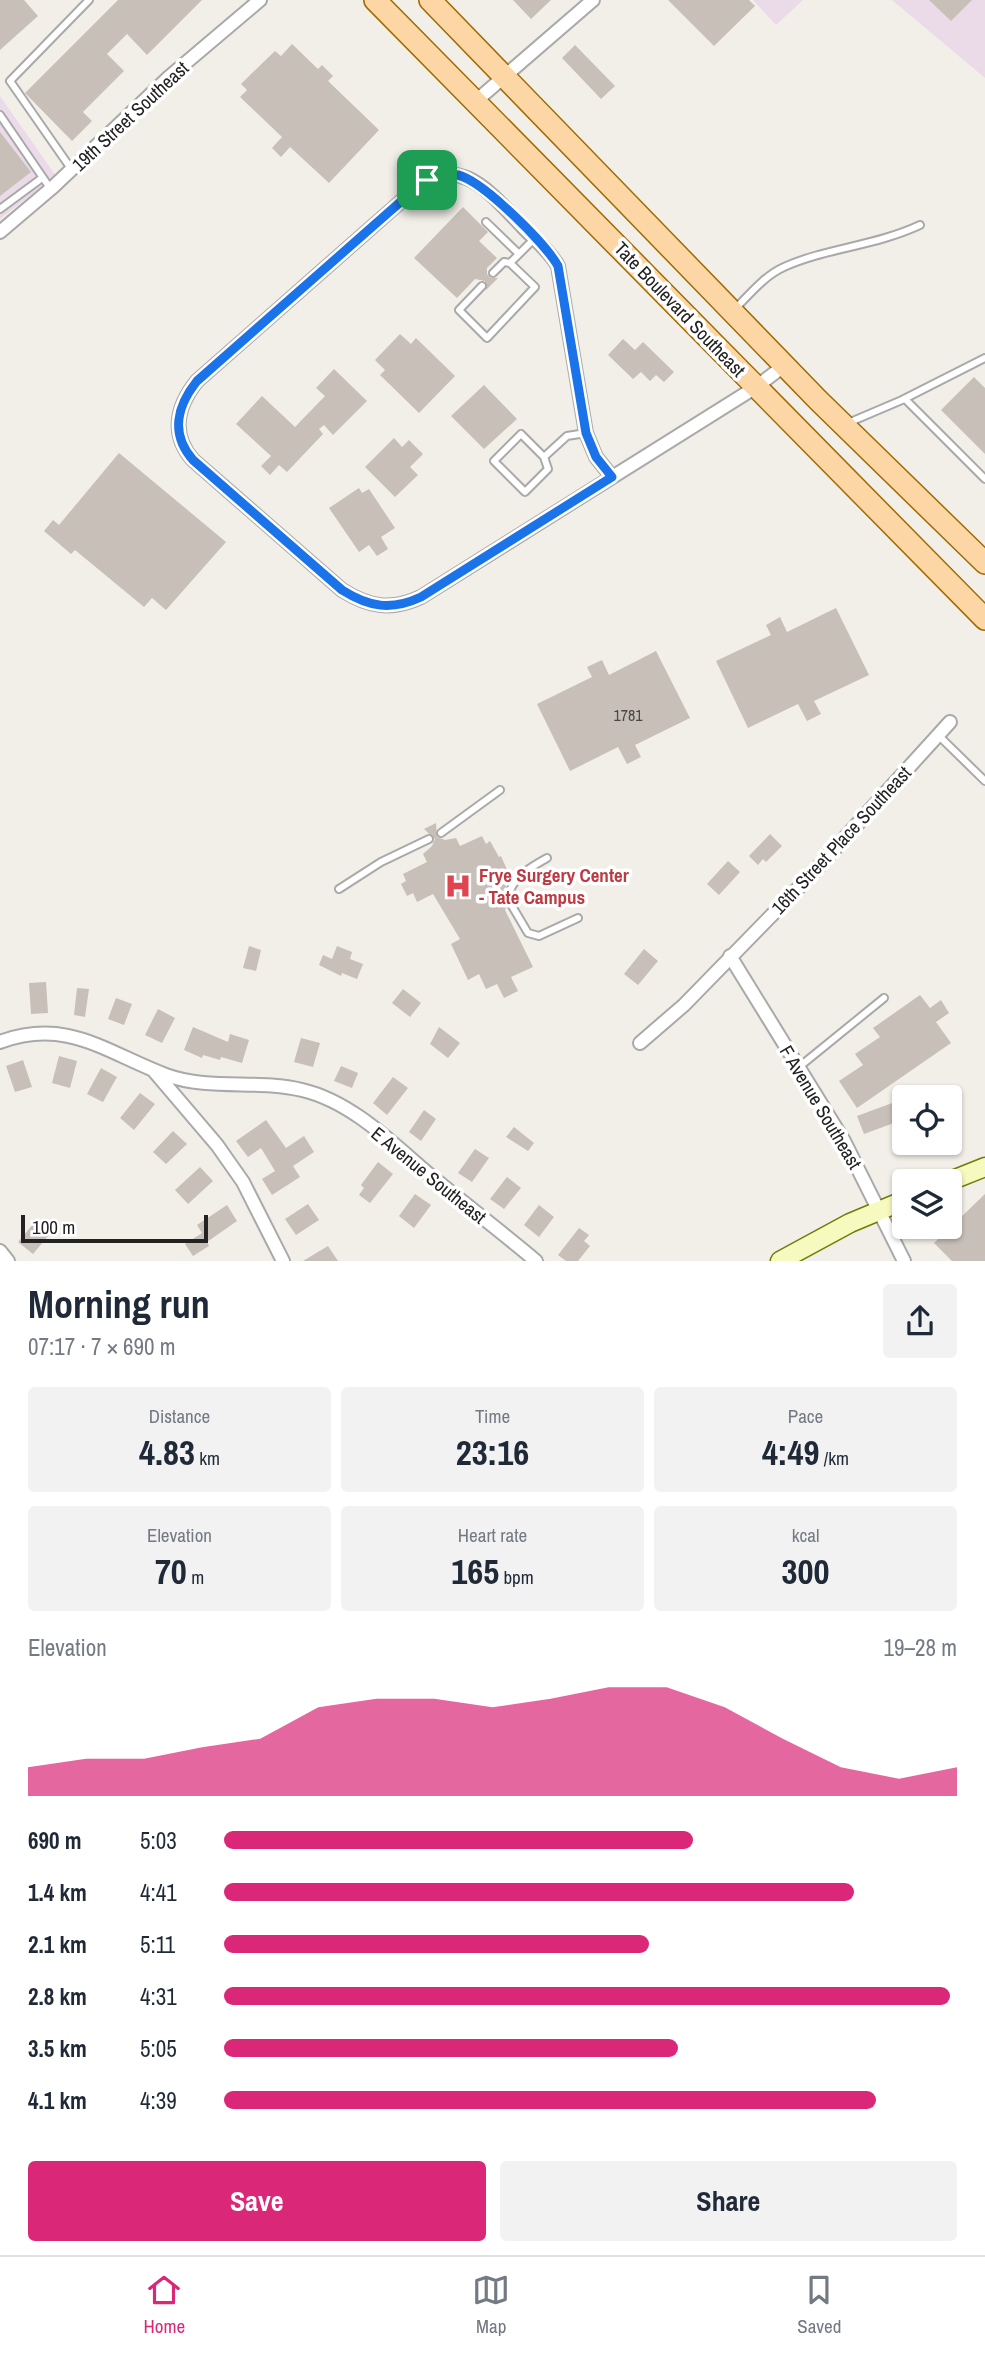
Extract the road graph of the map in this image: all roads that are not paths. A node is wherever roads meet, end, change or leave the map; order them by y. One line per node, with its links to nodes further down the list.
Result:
1 (89, 0): 9 (lane)
2 (260, 0): 9 (street, 19th Street Southeast)
3 (375, 0): 7 (main road, Tate Boulevard Southeast)
4 (430, 0): 6 (main road, Tate Boulevard Southeast)
5 (593, 0): 6 (street)
6 (505, 76): 7 (street); 21 (main road, Tate Boulevard Southeast)
7 (476, 101): 24 (main road, Tate Boulevard Southeast)
8 (0, 115): 10 (lane)
9 (72, 170): 11 (street, 19th Street Southeast)
10 (42, 178): 11 (lane); 12 (lane)
11 (51, 189): 15 (street, 19th Street Southeast)
12 (0, 209)
13 (486, 222): 17 (lane)
14 (920, 225): 21 (lane)
15 (0, 232)
16 (534, 239): 17 (lane); 27 (street); 29 (street)
17 (519, 254): 18 (lane)
18 (510, 263): 19 (lane); 20 (lane)
19 (493, 273)
20 (482, 286)
21 (733, 311): 23 (main road, Tate Boulevard Southeast)
22 (985, 358): 25 (lane)
23 (785, 365): 24 (street); 26 (main road, Tate Boulevard Southeast)
24 (756, 387): 29 (street); 32 (main road, Tate Boulevard Southeast)
25 (905, 399): 26 (lane); 30 (lane)
26 (843, 425): 31 (main road, Tate Boulevard Southeast)
27 (586, 433): 28 (lane); 29 (street)
28 (544, 457): 28 (lane)
29 (612, 477)
30 (985, 479)
31 (985, 563)
32 (985, 619)
33 (950, 722): 34 (street, 16th Street Place Southeast)
34 (938, 735): 35 (lane); 44 (street, 16th Street Place Southeast)
35 (985, 781)
36 (500, 790): 37 (lane)
37 (441, 833)
38 (429, 839): 40 (lane)
39 (547, 858): 41 (lane)
40 (339, 889)
41 (508, 897)
42 (512, 906): 43 (lane)
43 (578, 918)
44 (730, 956): 47 (street, 16th Street Place Southeast); 49 (street, F Avenue Southeast)
45 (884, 998): 49 (lane)
46 (0, 1042): 48 (street, E Avenue Southeast)
47 (640, 1043)
48 (152, 1068): 56 (street); 57 (street, E Avenue Southeast)
49 (797, 1068): 53 (street, F Avenue Southeast)
50 (985, 1167): 51 (street)
51 (962, 1176)
52 (892, 1205): 53 (street)
53 (879, 1210): 58 (street); 59 (street, F Avenue Southeast)
54 (0, 1251): 55 (street)
55 (8, 1261)
56 (283, 1261)
57 (536, 1261)
58 (780, 1261)
59 (904, 1261)

